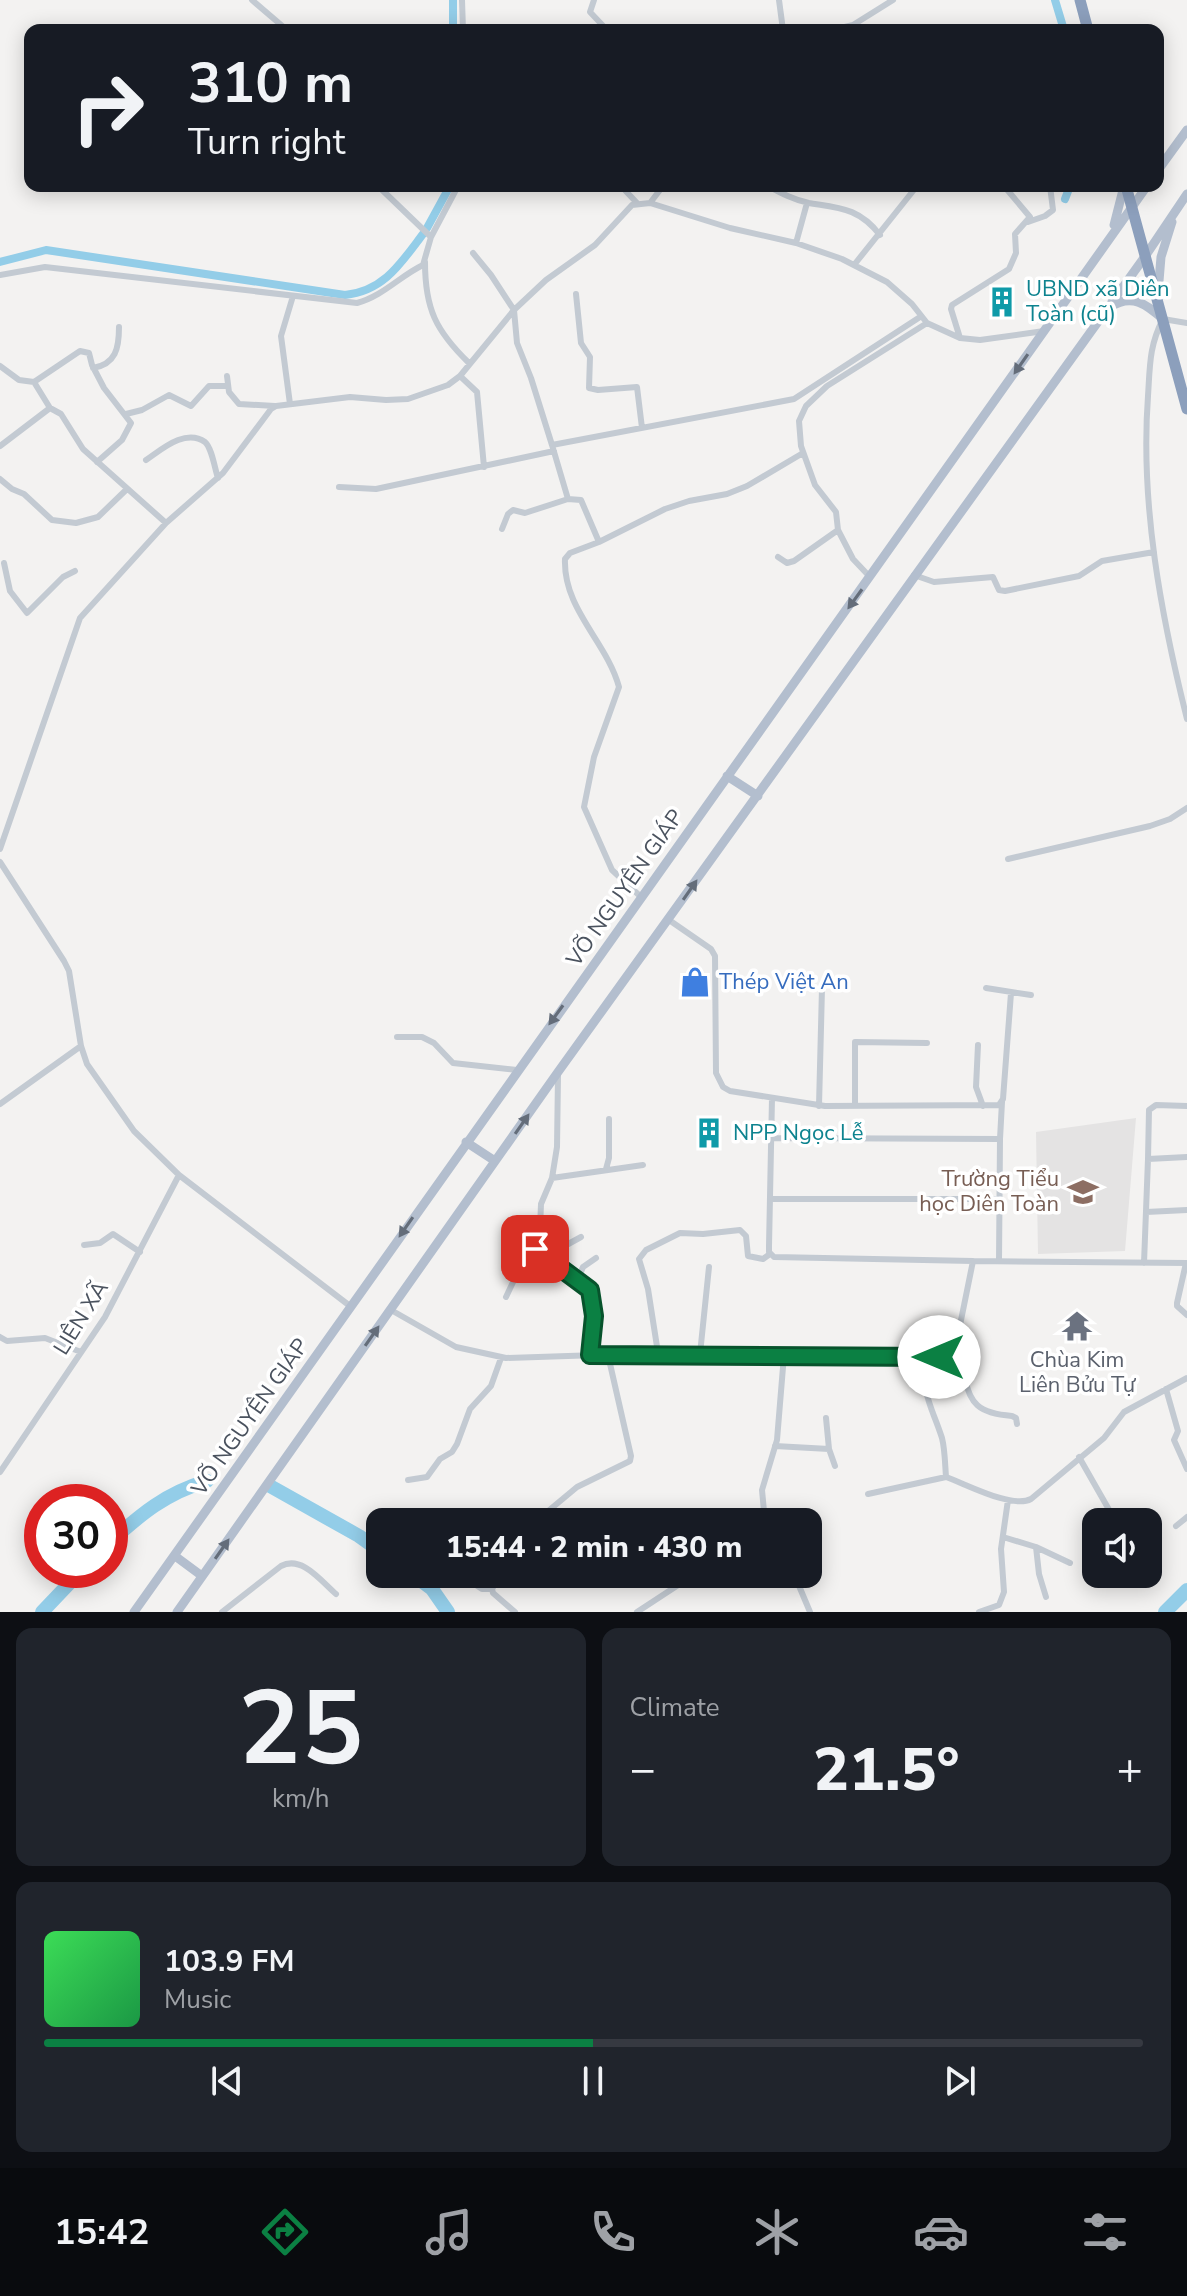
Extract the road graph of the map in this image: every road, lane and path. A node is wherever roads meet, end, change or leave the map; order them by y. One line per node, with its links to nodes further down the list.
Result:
1 (252, 0): 9 (street)
2 (462, 0): 10 (street)
3 (594, 0): 11 (street)
4 (779, 0): 12 (street)
5 (876, 0): 8 (street)
6 (893, 0): 8 (street)
7 (1080, 0): 14 (highway)
8 (880, 8): 13 (street)
9 (280, 24)
10 (463, 24)
11 (601, 24)
12 (782, 24)
13 (855, 24)
14 (1086, 24)
15 (1187, 130): 16 (main road)
16 (1173, 149): 17 (main road); 18 (main road)
17 (1164, 153)
18 (1164, 162)
19 (384, 192): 38 (street)
20 (455, 192): 38 (street)
21 (627, 192): 31 (street)
22 (658, 192): 32 (street)
23 (778, 192): 33 (street)
24 (912, 192): 37 (street)
25 (1009, 192): 36 (street)
26 (1051, 192): 36 (street)
27 (1123, 192): 39 (main road)
28 (1127, 192): 35 (highway)
29 (1143, 192): 35 (main road, VÕ NGUYÊN GIÁP)
30 (1187, 194): 34 (main road)
31 (637, 203): 32 (street); 49 (street)
32 (650, 203): 40 (street)
33 (807, 203): 37 (street); 40 (street)
34 (1180, 204): 42 (main road); 48 (main road)
35 (1131, 208): 39 (main road, VÕ NGUYÊN GIÁP); 42 (highway)
36 (1026, 222): 57 (street)
37 (880, 235): 44 (street)
38 (431, 237): 43 (street)
39 (1110, 238): 56 (main road, VÕ NGUYÊN GIÁP)
40 (796, 243): 44 (street)
41 (473, 253): 49 (street)
42 (1146, 255): 48 (highway); 50 (main road)
43 (425, 262): 47 (street); 58 (street)
44 (854, 265): 51 (street)
45 (0, 275): 47 (street)
46 (576, 294): 70 (street)
47 (293, 296): 65 (street)
48 (1158, 301): 52 (highway)
49 (514, 310): 58 (street); 72 (street)
50 (1104, 312): 52 (main road); 90 (main road)
51 (920, 317): 53 (street); 70 (street)
52 (1163, 319): 54 (street); 68 (highway); 86 (street)
53 (927, 323): 57 (street); 73 (street)
54 (1187, 323)
55 (119, 327): 60 (street)
56 (1044, 331): 57 (street); 91 (main road, VÕ NGUYÊN GIÁP, one-way to 91)
57 (960, 338)
58 (469, 363): 62 (street)
59 (0, 366): 63 (street)
60 (93, 368): 63 (street); 69 (street)
61 (227, 376): 64 (street)
62 (460, 376): 65 (street); 76 (street)
63 (34, 382): 67 (street)
64 (228, 386): 66 (street); 69 (street)
65 (290, 404): 66 (street)
66 (275, 406): 77 (street)
67 (50, 408): 71 (street); 75 (street)
68 (1187, 409)
69 (126, 414): 75 (street)
70 (642, 428): 72 (street)
71 (0, 446)
72 (553, 448): 76 (street); 81 (street)
73 (803, 453): 84 (street); 85 (street)
74 (146, 460): 77 (street)
75 (97, 462): 80 (street)
76 (484, 467): 79 (street)
77 (218, 478): 82 (street)
78 (0, 479): 80 (street)
79 (339, 487)
80 (127, 489): 82 (street)
81 (568, 499): 83 (street); 85 (street)
82 (166, 523): 98 (street)
83 (502, 529)
84 (838, 530): 87 (street); 91 (street)
85 (599, 542): 101 (street)
86 (1154, 552): 90 (street); 94 (street)
87 (778, 557)
88 (4, 563): 92 (street)
89 (75, 571): 92 (street)
90 (914, 575): 96 (main road)
91 (870, 577): 95 (main road, VÕ NGUYÊN GIÁP, one-way to 95)
92 (10, 591): 93 (street)
93 (0, 594)
94 (1187, 719)
95 (727, 776): 96 (main road); 101 (main road, VÕ NGUYÊN GIÁP)
96 (758, 796): 102 (main road, one-way to 96)
97 (1187, 808): 99 (street)
98 (0, 849)
99 (1008, 859)
100 (0, 862): 110 (street)
101 (641, 897): 111 (main road, VÕ NGUYÊN GIÁP, one-way to 111)
102 (669, 920): 112 (main road); 113 (street)
103 (822, 988): 116 (street)
104 (986, 988): 105 (street)
105 (1011, 993): 106 (street); 114 (street)
106 (1031, 995)
107 (397, 1037): 111 (street)
108 (927, 1043): 117 (street)
109 (978, 1045): 118 (street)
110 (81, 1046): 115 (street); 129 (street)
111 (517, 1070): 123 (main road, VÕ NGUYÊN GIÁP)
112 (558, 1072): 126 (main road, one-way to 112); 130 (street)
113 (772, 1098): 116 (street); 121 (street)
114 (1002, 1102): 118 (street); 122 (street)
115 (0, 1104)
116 (819, 1106): 117 (street)
117 (855, 1106): 118 (street)
118 (983, 1106)
119 (1187, 1106): 125 (street)
120 (609, 1119): 128 (street)
121 (772, 1138): 122 (street); 131 (street)
122 (1000, 1139): 132 (street)
123 (466, 1142): 126 (main road); 149 (main road, VÕ NGUYÊN GIÁP, one-way to 149)
124 (1187, 1157): 125 (street)
125 (1148, 1159): 134 (street)
126 (495, 1161): 150 (main road)
127 (643, 1165): 128 (street)
128 (606, 1169): 130 (street)
129 (179, 1175): 138 (street, LIÊN XÃ); 149 (street)
130 (552, 1178): 137 (street)
131 (770, 1199): 132 (street); 139 (street)
132 (999, 1199): 143 (street)
133 (1187, 1210): 134 (street)
134 (1146, 1212): 144 (street)
135 (581, 1237): 141 (street)
136 (84, 1245): 138 (street)
137 (535, 1249): 141 (street); 148 (street)
138 (140, 1252): 153 (street, LIÊN XÃ)
139 (770, 1254): 142 (street); 154 (street)
140 (596, 1258): 147 (street)
141 (548, 1261): 147 (street)
142 (973, 1261): 143 (street); 155 (street)
143 (999, 1261): 144 (street)
144 (1144, 1263): 145 (street)
145 (1186, 1263): 151 (street)
146 (709, 1267): 156 (street)
147 (578, 1279): 157 (street)
148 (506, 1297)
149 (350, 1306): 183 (main road, VÕ NGUYÊN GIÁP)
150 (391, 1310): 160 (street); 185 (main road, one-way to 150)
151 (1187, 1315)
152 (0, 1337): 153 (street)
153 (81, 1352): 171 (street, LIÊN XÃ)
154 (658, 1353): 156 (street); 158 (street)
155 (949, 1353): 161 (street); 165 (street)
156 (700, 1354): 159 (street)
157 (590, 1355): 158 (street); 160 (street)
158 (608, 1355): 176 (street)
159 (784, 1355): 161 (street); 166 (street)
160 (501, 1358): 173 (street)
161 (927, 1358): 172 (street)
162 (1187, 1378): 163 (street)
163 (1166, 1389): 168 (street); 170 (street)
164 (826, 1418): 167 (street)
165 (1017, 1424)
166 (775, 1446): 167 (street); 177 (street)
167 (829, 1449): 169 (street)
168 (1079, 1457): 175 (street); 178 (street)
169 (835, 1466)
170 (1187, 1469)
171 (0, 1472)
172 (946, 1477): 174 (street); 175 (street)
173 (408, 1480)
174 (868, 1494)
175 (1008, 1500): 181 (street)
176 (551, 1508)
177 (764, 1508)
178 (1108, 1508)
179 (1187, 1517): 180 (street)
180 (1176, 1526)
181 (1003, 1537): 182 (street); 198 (street)
182 (1036, 1547): 184 (street); 191 (street)
183 (175, 1556): 185 (main road); 192 (main road, VÕ NGUYÊN GIÁP)
184 (1070, 1563)
185 (202, 1576): 193 (main road)
186 (480, 1588): 189 (street)
187 (674, 1588): 196 (street)
188 (800, 1588): 197 (street)
189 (492, 1589): 195 (street)
190 (336, 1594): 194 (street)
191 (1046, 1597)
192 (134, 1612)
193 (177, 1612)
194 (222, 1612)
195 (515, 1612)
196 (637, 1612)
197 (810, 1612)
198 (979, 1612)

